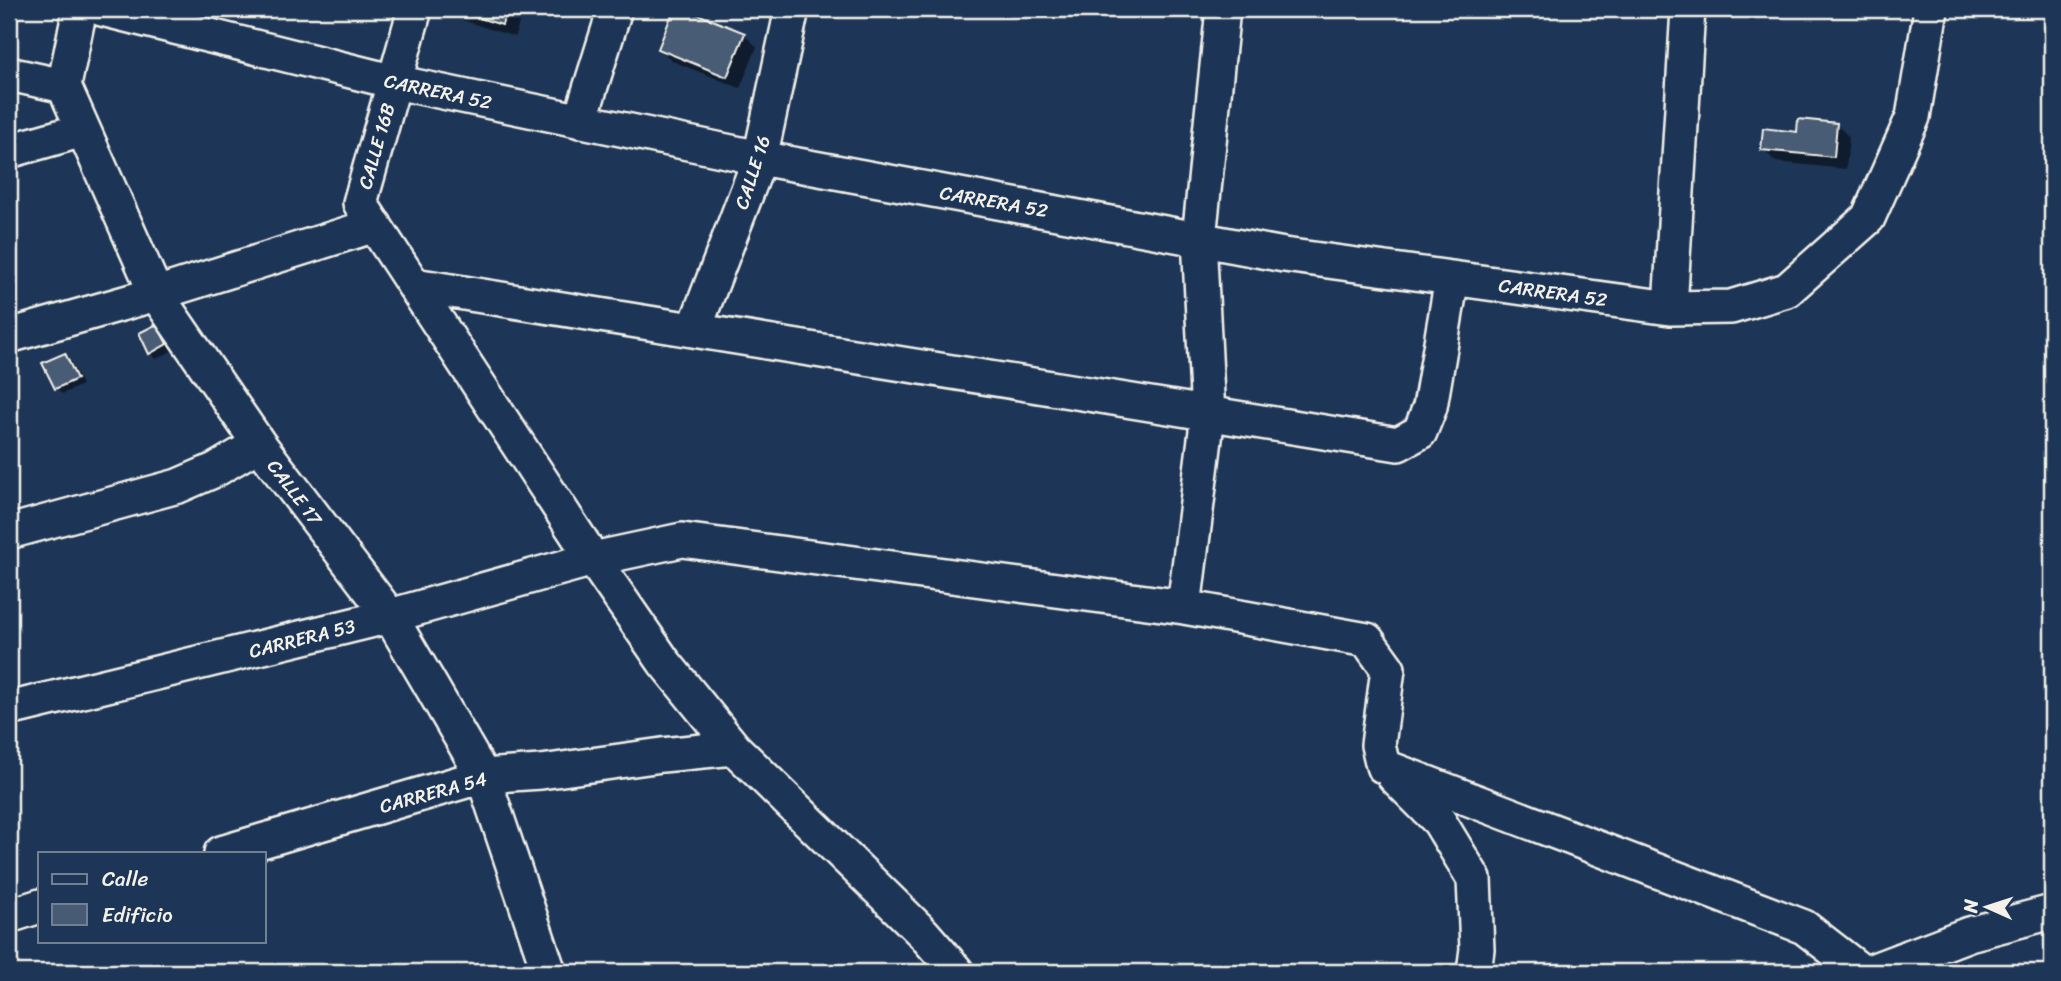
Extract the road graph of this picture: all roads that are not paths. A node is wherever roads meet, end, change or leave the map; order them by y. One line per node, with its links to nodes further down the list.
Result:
1 (80, 9): 11 (street)
2 (102, 9): 10 (street, CARRERA 52)
3 (415, 9): 10 (street, CALLE 16B)
4 (615, 9): 12 (street)
5 (792, 9): 15 (street, CALLE 16)
6 (1223, 9): 17 (street)
7 (1688, 9): 21 (street)
8 (1931, 9): 21 (street, CARRERA 52)
9 (9, 74): 11 (street)
10 (395, 82): 12 (street, CARRERA 52); 16 (street, CALLE 16B)
11 (64, 86): 13 (street, CALLE 17)
12 (580, 121): 15 (street, CARRERA 52)
13 (83, 130): 14 (street); 20 (street, CALLE 17)
14 (9, 151)
15 (760, 158): 17 (street, CARRERA 52); 22 (street, CALLE 16)
16 (368, 214): 19 (street); 20 (street)
17 (1199, 238): 18 (street, CARRERA 52); 24 (street)
18 (1452, 278): 21 (street, CARRERA 52); 24 (street)
19 (414, 285): 22 (street); 27 (street)
20 (156, 294): 23 (street); 25 (street, CALLE 17)
21 (1670, 309)
22 (694, 330): 24 (street)
23 (9, 336)
24 (1209, 415): 28 (street)
25 (259, 444): 26 (street); 29 (street, CALLE 17)
26 (9, 532)
27 (593, 559): 28 (street, CARRERA 53); 29 (street, CARRERA 53); 31 (street)
28 (1184, 607): 32 (street, CARRERA 53)
29 (390, 616): 30 (street, CARRERA 53); 33 (street, CALLE 17)
30 (9, 709)
31 (734, 748): 33 (street, CARRERA 54); 39 (street)
32 (1383, 766): 40 (street); 41 (street)
33 (483, 776): 34 (street, CARRERA 54); 38 (street, CALLE 17)
34 (224, 852)
35 (38, 907): 37 (street)
36 (2052, 912): 42 (street)
37 (9, 916)
38 (550, 972)
39 (957, 972)
40 (1474, 972)
41 (1862, 972)
42 (1868, 972)

